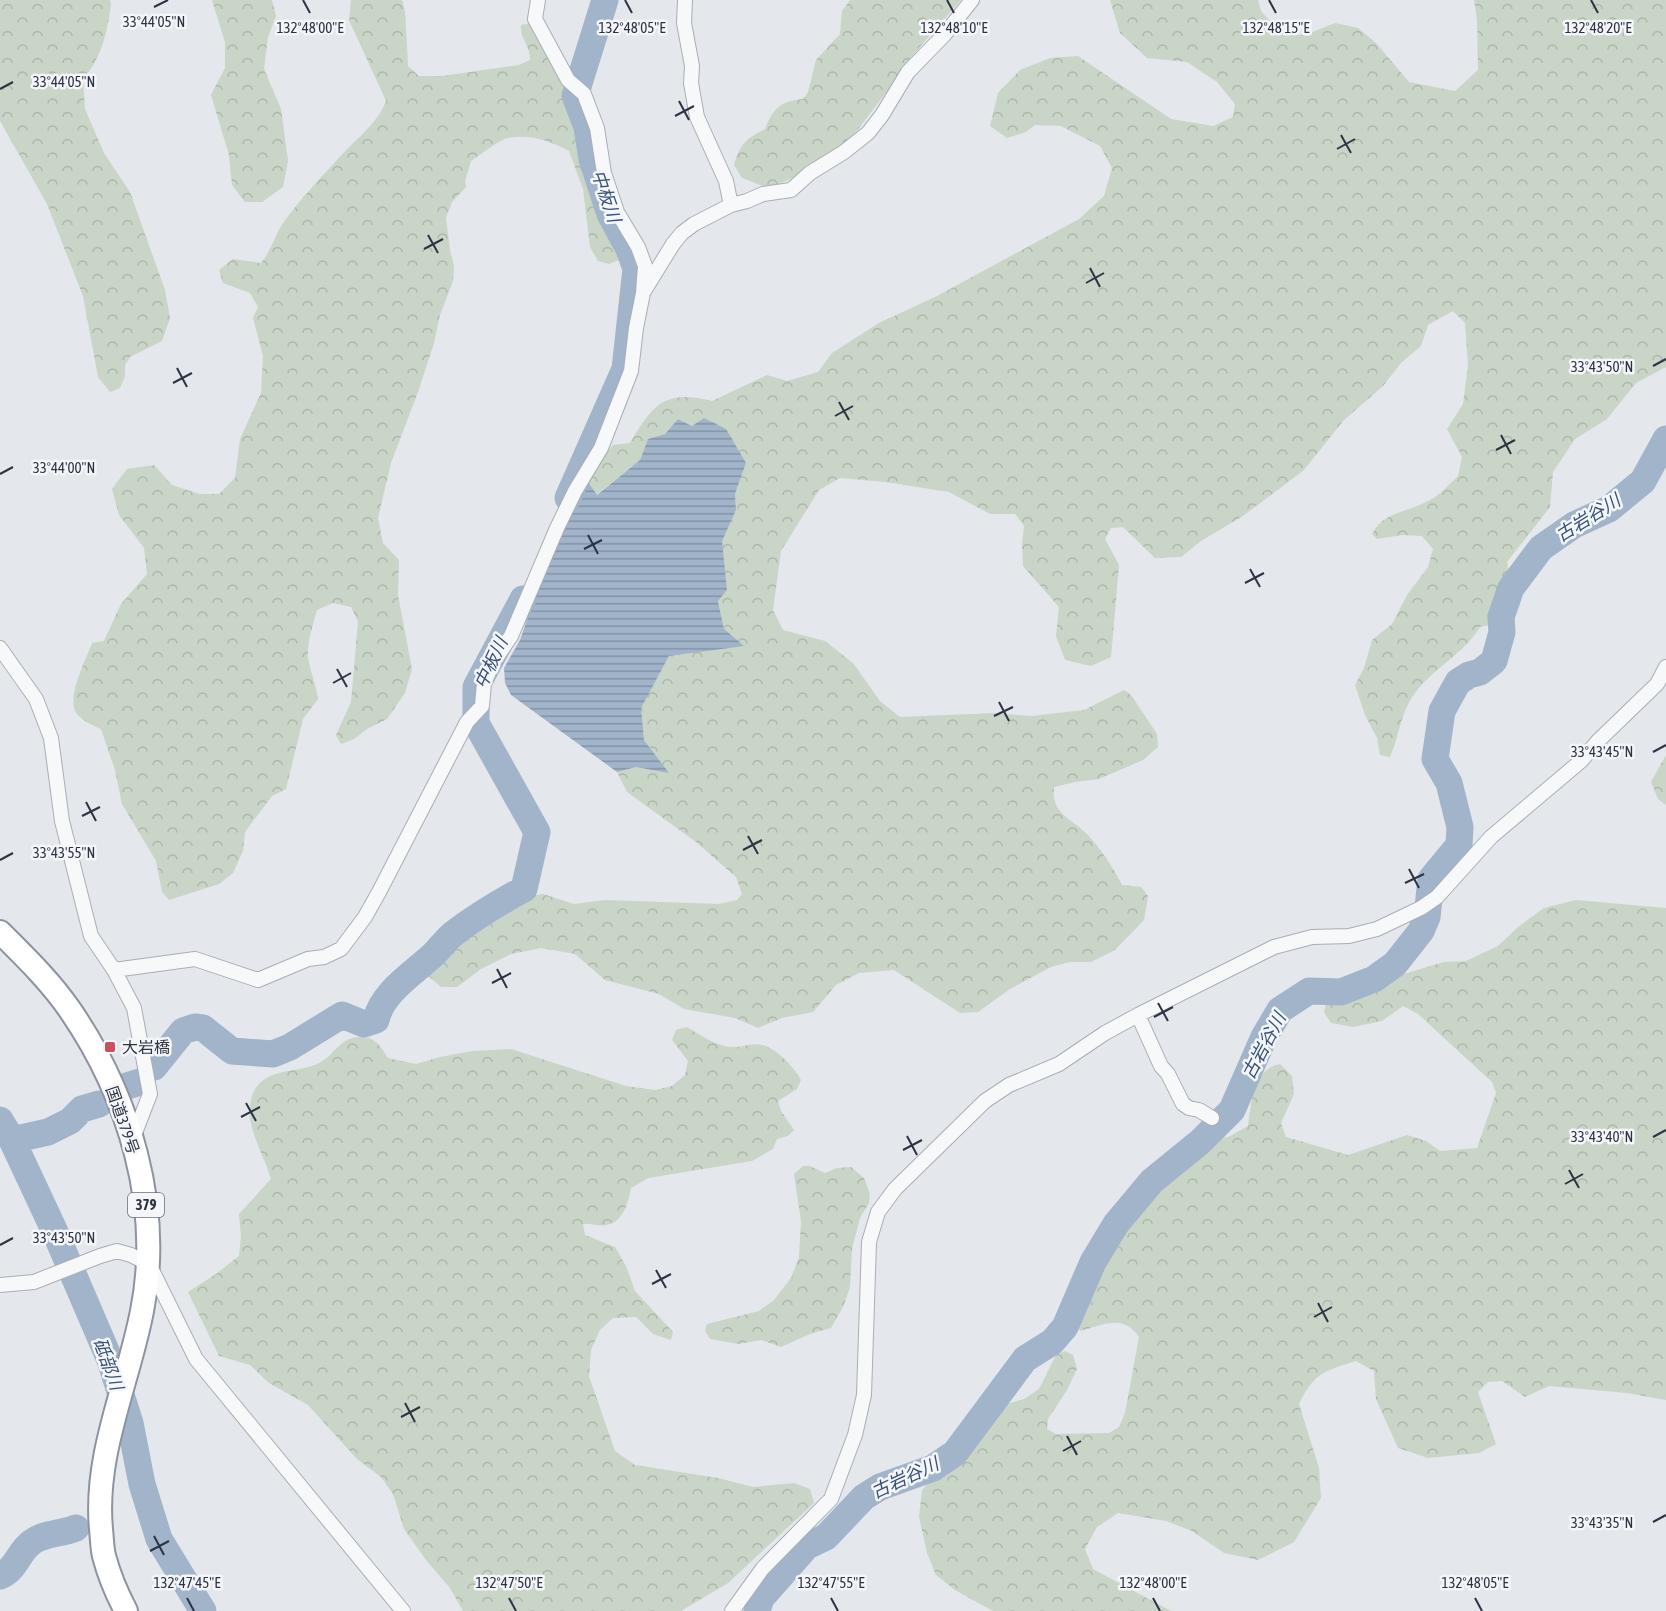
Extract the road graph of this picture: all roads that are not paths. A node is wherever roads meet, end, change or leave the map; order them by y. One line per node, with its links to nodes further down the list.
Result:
1 (538, 0): 5 (street)
2 (685, 0): 4 (street)
3 (972, 0): 4 (street)
4 (731, 205): 5 (street)
5 (643, 293): 9 (street)
6 (0, 648): 9 (street)
7 (1666, 667): 10 (street)
8 (0, 932): 12 (highway, 国道379号 / 379)
9 (114, 970): 12 (street)
10 (1138, 1015): 11 (street); 17 (street)
11 (1212, 1118)
12 (133, 1138): 13 (highway, 国道379号 / 379)
13 (149, 1264): 14 (street); 15 (highway, 国道379号 / 379); 16 (street)
14 (0, 1285)
15 (126, 1611)
16 (403, 1611)
17 (732, 1611)

